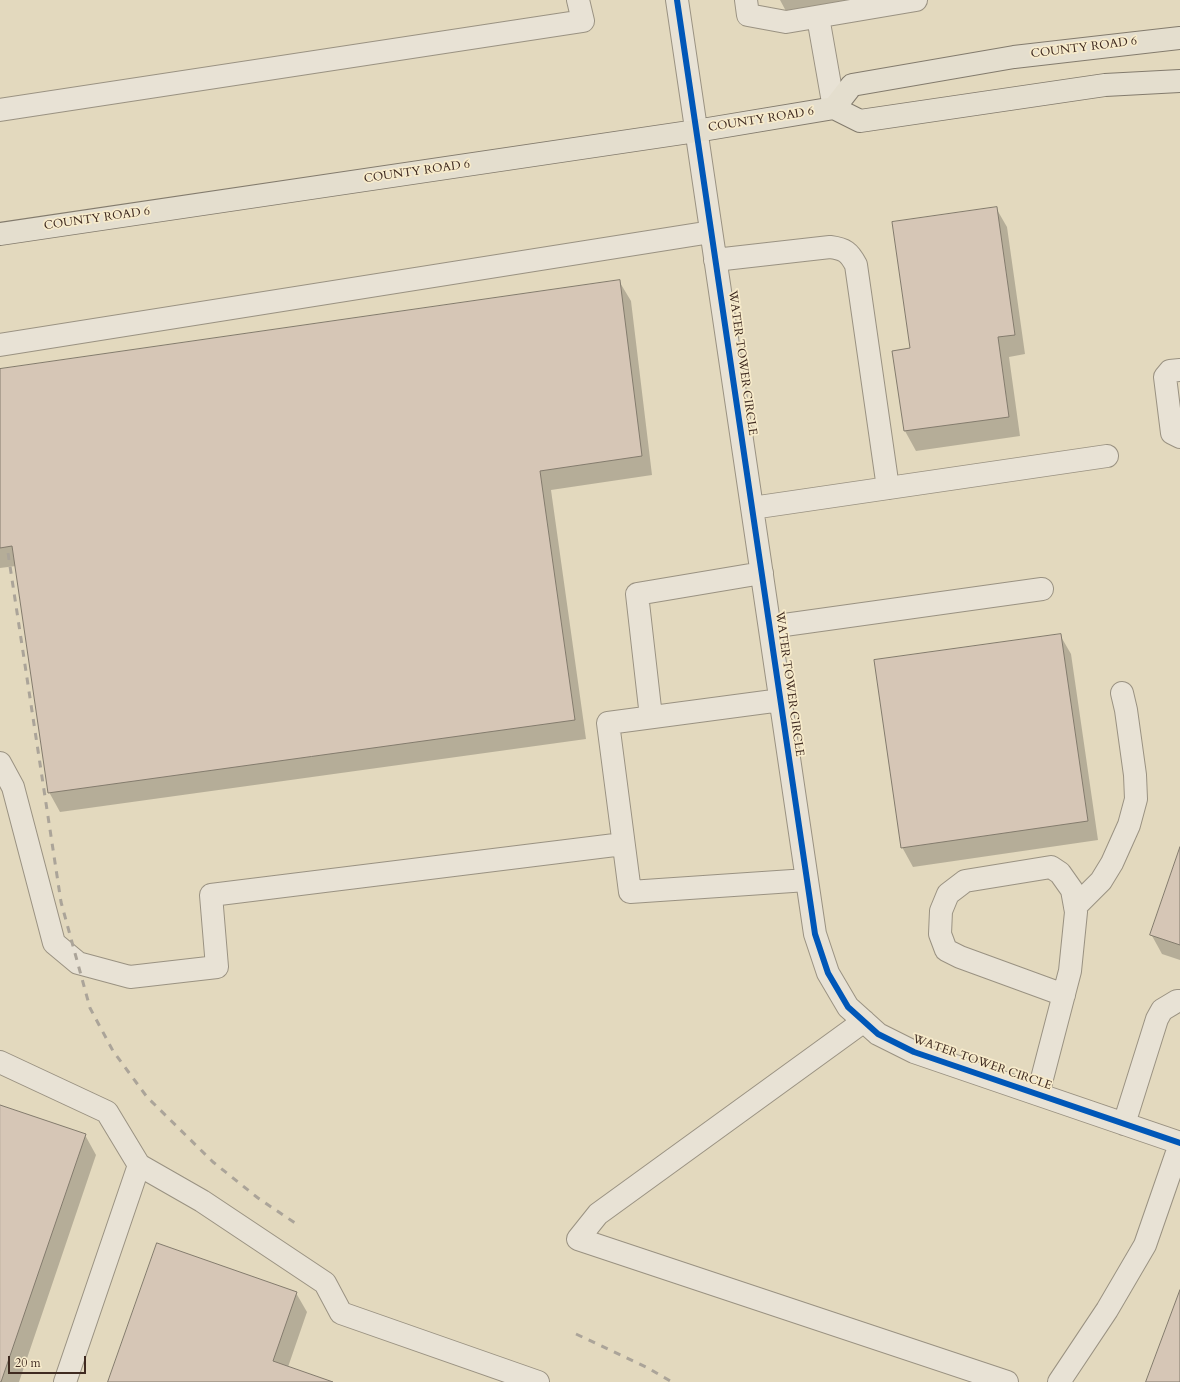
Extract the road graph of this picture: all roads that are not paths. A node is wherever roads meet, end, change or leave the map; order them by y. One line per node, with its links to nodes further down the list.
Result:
1 (578, 0): 9 (street)
2 (677, 0): 10 (street, WATER TOWER CIRCLE)
3 (916, 0): 5 (street)
4 (747, 7): 5 (street)
5 (818, 17): 8 (street)
6 (1180, 38): 8 (main road, COUNTY ROAD 6)
7 (1180, 81): 8 (main road)
8 (834, 108): 10 (main road, COUNTY ROAD 6)
9 (0, 110)
10 (696, 131): 11 (street, WATER TOWER CIRCLE); 12 (main road, COUNTY ROAD 6)
11 (711, 232): 13 (street, WATER TOWER CIRCLE); 14 (street)
12 (0, 234)
13 (715, 260): 18 (street); 19 (street, WATER TOWER CIRCLE)
14 (0, 345)
15 (1180, 370): 16 (street)
16 (1180, 437)
17 (1107, 456): 18 (street)
18 (888, 488): 19 (street)
19 (752, 508): 20 (street, WATER TOWER CIRCLE)
20 (762, 573): 22 (street, WATER TOWER CIRCLE); 25 (street)
21 (1042, 589): 22 (street)
22 (770, 628): 24 (street, WATER TOWER CIRCLE)
23 (1122, 693): 29 (street)
24 (781, 700): 25 (street); 28 (street, WATER TOWER CIRCLE)
25 (651, 717): 27 (street)
26 (0, 763): 27 (street)
27 (623, 844): 28 (street)
28 (807, 880): 32 (street, WATER TOWER CIRCLE)
29 (1075, 907): 30 (street); 30 (street)
30 (1064, 995): 34 (street)
31 (1180, 1001): 35 (street)
32 (864, 1021): 34 (street, WATER TOWER CIRCLE); 40 (street)
33 (0, 1062): 37 (street)
34 (1038, 1094): 35 (street, WATER TOWER CIRCLE)
35 (1124, 1124): 36 (street, WATER TOWER CIRCLE)
36 (1180, 1143): 41 (street)
37 (138, 1165): 38 (street); 39 (street)
38 (65, 1382)
39 (538, 1382)
40 (1007, 1382)
41 (1058, 1382)

